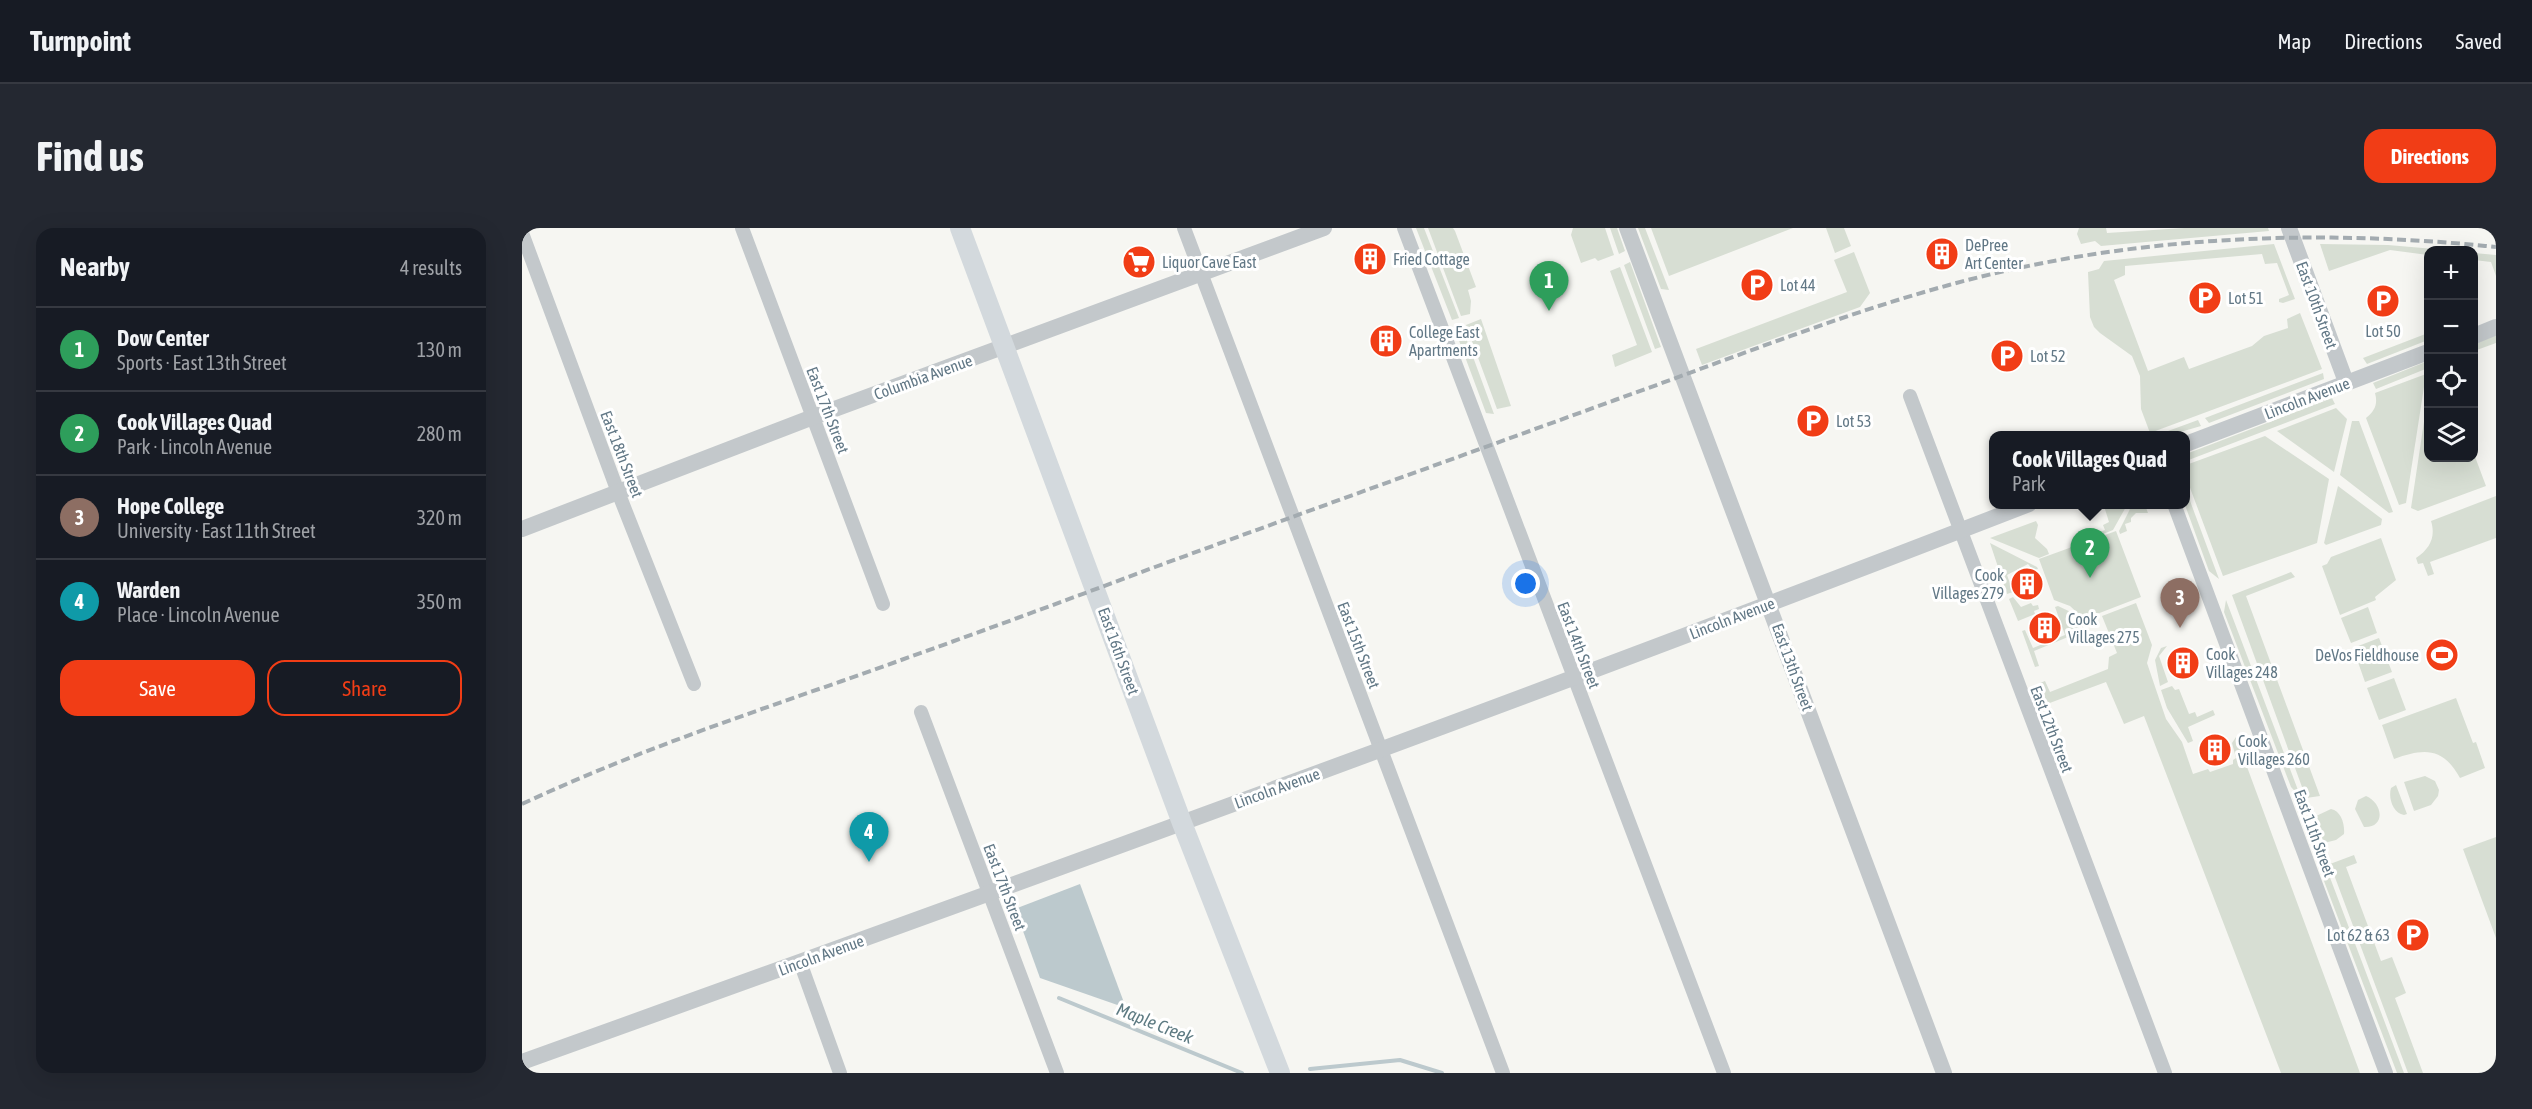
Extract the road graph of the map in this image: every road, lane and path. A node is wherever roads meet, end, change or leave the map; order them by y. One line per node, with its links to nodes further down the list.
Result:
1 (742, 228): 16 (street, East 17th Street)
2 (960, 228): 12 (main road, East 16th Street)
3 (1185, 228): 9 (street, East 15th Street)
4 (1324, 228): 9 (street, Columbia Avenue)
5 (1404, 228): 25 (street, East 14th Street)
6 (1627, 228): 24 (street, East 13th Street)
7 (2289, 228): 14 (street, East 10th Street)
8 (522, 233): 18 (street, East 18th Street)
9 (1202, 274): 12 (street, Columbia Avenue); 28 (street, East 15th Street)
10 (2496, 327): 11 (street)
11 (2478, 334)
12 (1005, 347): 16 (street, Columbia Avenue); 29 (main road, East 16th Street)
13 (2424, 353): 14 (street, Lincoln Avenue)
14 (2346, 382): 17 (street, Lincoln Avenue)
15 (1910, 396): 22 (street, East 12th Street)
16 (813, 417): 18 (street, Columbia Avenue); 23 (street, East 17th Street)
17 (2190, 442)
18 (618, 492): 21 (street, Columbia Avenue); 26 (street, East 18th Street)
19 (2016, 509): 22 (street, Lincoln Avenue)
20 (2176, 509): 40 (street, East 11th Street)
21 (522, 529)
22 (1960, 531): 24 (street, Lincoln Avenue); 39 (street, East 12th Street)
23 (883, 604)
24 (1769, 604): 25 (street, Lincoln Avenue); 38 (street, East 13th Street)
25 (1574, 678): 28 (street, Lincoln Avenue); 37 (street, East 14th Street)
26 (694, 684)
27 (921, 712): 30 (street, East 17th Street)
28 (1381, 749): 29 (street, Lincoln Avenue); 36 (street, East 15th Street)
29 (1182, 823): 30 (street, Lincoln Avenue); 35 (main road, East 16th Street)
30 (989, 894): 31 (street, Lincoln Avenue); 34 (street, East 17th Street)
31 (800, 962): 32 (street, Lincoln Avenue); 33 (street)
32 (522, 1062)
33 (840, 1073)
34 (1057, 1073)
35 (1280, 1073)
36 (1503, 1073)
37 (1724, 1073)
38 (1944, 1073)
39 (2164, 1073)
40 (2386, 1073)

